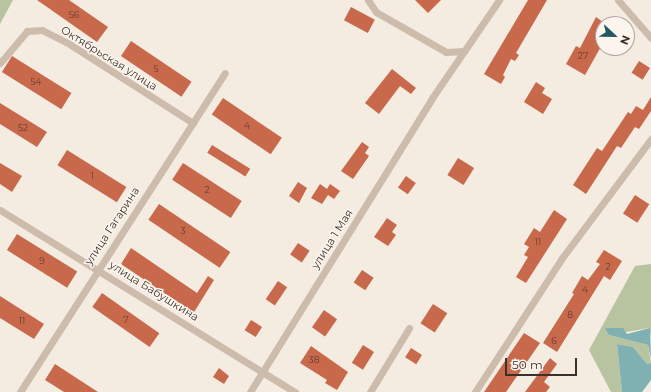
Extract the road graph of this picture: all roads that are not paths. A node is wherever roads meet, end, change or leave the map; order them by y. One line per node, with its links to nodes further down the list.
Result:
1 (368, 0): 5 (street)
2 (499, 0): 5 (street, улица 1 Мая)
3 (618, 0): 4 (street)
4 (651, 38)
5 (464, 52): 13 (street, улица 1 Мая)
6 (0, 64): 8 (street, Октябрьская улица)
7 (225, 73): 8 (street, улица Гагарина)
8 (193, 123): 11 (street, улица Гагарина)
9 (651, 139): 18 (street)
10 (0, 210): 11 (street, улица Бабушкина)
11 (98, 268): 13 (street, улица Бабушкина); 14 (street, улица Гагарина)
12 (409, 328): 17 (street)
13 (263, 371): 15 (street, улица 1 Мая); 16 (street, улица Бабушкина)
14 (20, 392)
15 (250, 392)
16 (295, 392)
17 (370, 392)
18 (474, 392)

